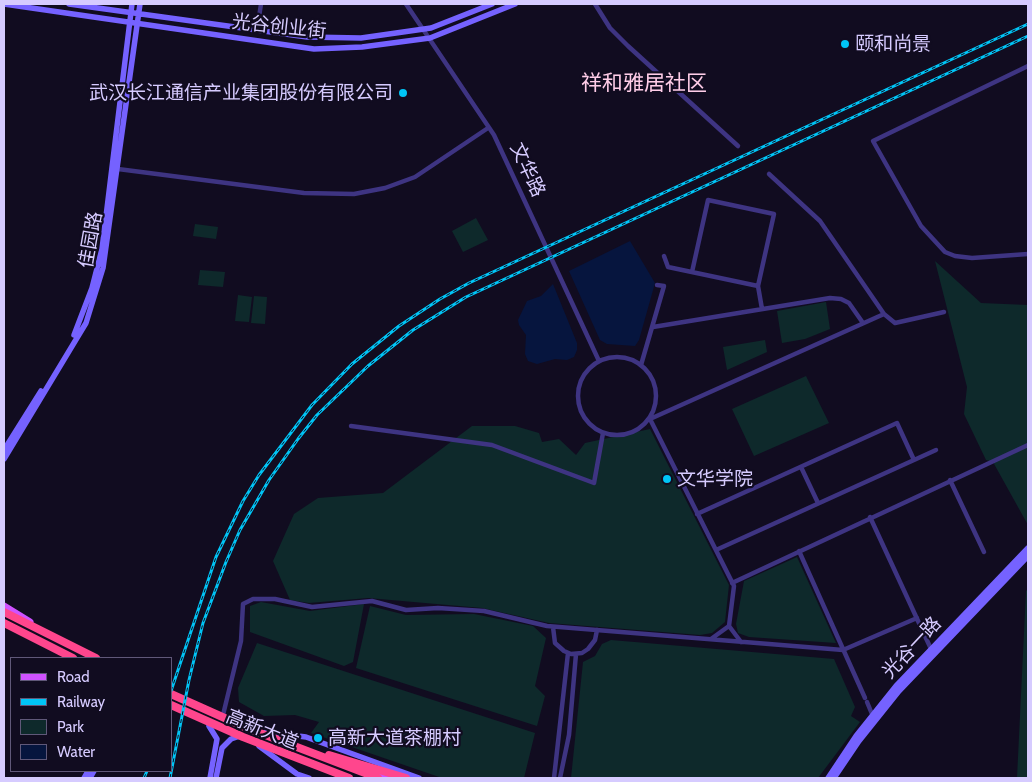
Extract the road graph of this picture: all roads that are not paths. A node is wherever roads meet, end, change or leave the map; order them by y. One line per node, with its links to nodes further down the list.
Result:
1 (4, 4): 12 (main road, 光谷创业街)
2 (69, 4): 10 (main road, 光谷创业街)
3 (132, 4): 10 (main road, 佳园路)
4 (140, 4): 11 (main road, 佳园路)
5 (261, 4): 15 (street)
6 (406, 4): 14 (street, 文华路)
7 (492, 4): 14 (main road, 光谷创业街)
8 (516, 4): 16 (main road, 光谷创业街)
9 (595, 4): 19 (street)
10 (132, 12): 11 (main road, 光谷创业街); 12 (main road, 佳园路)
11 (140, 13): 13 (main road, 佳园路); 15 (main road, 光谷创业街)
12 (130, 24): 13 (main road, 光谷创业街); 38 (main road, 佳园路)
13 (139, 24): 16 (main road, 光谷创业街); 20 (main road, 佳园路)
14 (423, 29): 15 (main road, 光谷创业街); 16 (street, 文华路)
15 (257, 30)
16 (430, 38): 18 (street, 文华路)
17 (1028, 66): 22 (street)
18 (488, 128): 20 (street); 32 (street, 文华路)
19 (738, 146)
20 (118, 168): 40 (main road, 佳园路)
21 (769, 174): 29 (street)
22 (1028, 254)
23 (664, 256): 24 (street)
24 (692, 272): 26 (street); 26 (street)
25 (657, 285): 31 (street)
26 (758, 286): 27 (street)
27 (762, 309): 30 (street); 31 (street)
28 (944, 312): 29 (street)
29 (884, 314): 30 (street)
30 (863, 323): 34 (street)
31 (653, 327): 33 (street)
32 (599, 361): 33 (street); 36 (street)
33 (641, 365): 34 (street)
34 (650, 419): 36 (street); 45 (street)
35 (352, 426): 36 (street)
36 (603, 433)
37 (1028, 445): 43 (street)
38 (4, 450)
39 (936, 450): 41 (street)
40 (4, 459)
41 (914, 460): 42 (street); 44 (street)
42 (801, 467): 44 (street); 45 (street)
43 (950, 480): 46 (street); 50 (street)
44 (818, 503): 48 (street)
45 (698, 514): 48 (street)
46 (870, 517): 49 (street); 55 (street)
47 (1028, 548): 64 (main road, 光谷一路)
48 (716, 550): 52 (street)
49 (799, 551): 52 (street); 65 (street)
50 (984, 552)
51 (1028, 556): 98 (main road, 光谷一路)
52 (732, 582): 58 (street)
53 (4, 606): 57 (main road)
54 (4, 612): 70 (highway)
55 (917, 618): 64 (street); 65 (street)
56 (4, 624): 61 (main road); 69 (highway)
57 (33, 624): 61 (main road); 71 (main road)
58 (729, 626): 62 (street); 63 (street)
59 (553, 627): 60 (street); 66 (street); 77 (street)
60 (597, 630): 62 (street); 67 (street)
61 (27, 638): 68 (main road)
62 (711, 640): 63 (street)
63 (741, 642): 65 (street)
64 (931, 649): 76 (main road, 光谷一路)
65 (843, 650): 76 (street)
66 (568, 653): 67 (street); 95 (street)
67 (576, 654): 96 (street)
68 (64, 657)
69 (71, 657)
70 (94, 657)
71 (100, 657)
72 (172, 692): 77 (main road, 高新大道)
73 (172, 692): 81 (highway)
74 (172, 707): 78 (main road, 高新大道)
75 (172, 707): 83 (highway)
76 (872, 714): 97 (main road, 光谷一路)
77 (223, 715): 79 (main road, 高新大道)
78 (207, 724): 80 (main road, 高新大道); 85 (main road)
79 (266, 732): 92 (main road, 高新大道); 94 (main road)
80 (237, 737): 82 (main road, 高新大道); 86 (main road)
81 (277, 740): 91 (highway); 93 (highway)
82 (259, 746): 84 (main road); 89 (main road, 高新大道)
83 (320, 767): 89 (highway); 90 (highway)
84 (298, 774): 87 (street); 88 (main road)
85 (210, 778)
86 (216, 778)
87 (303, 778)
88 (309, 778)
89 (340, 778)
90 (349, 778)
91 (378, 778)
92 (386, 778)
93 (406, 778)
94 (419, 778)
95 (554, 778)
96 (560, 778)
97 (828, 778)
98 (834, 778)

